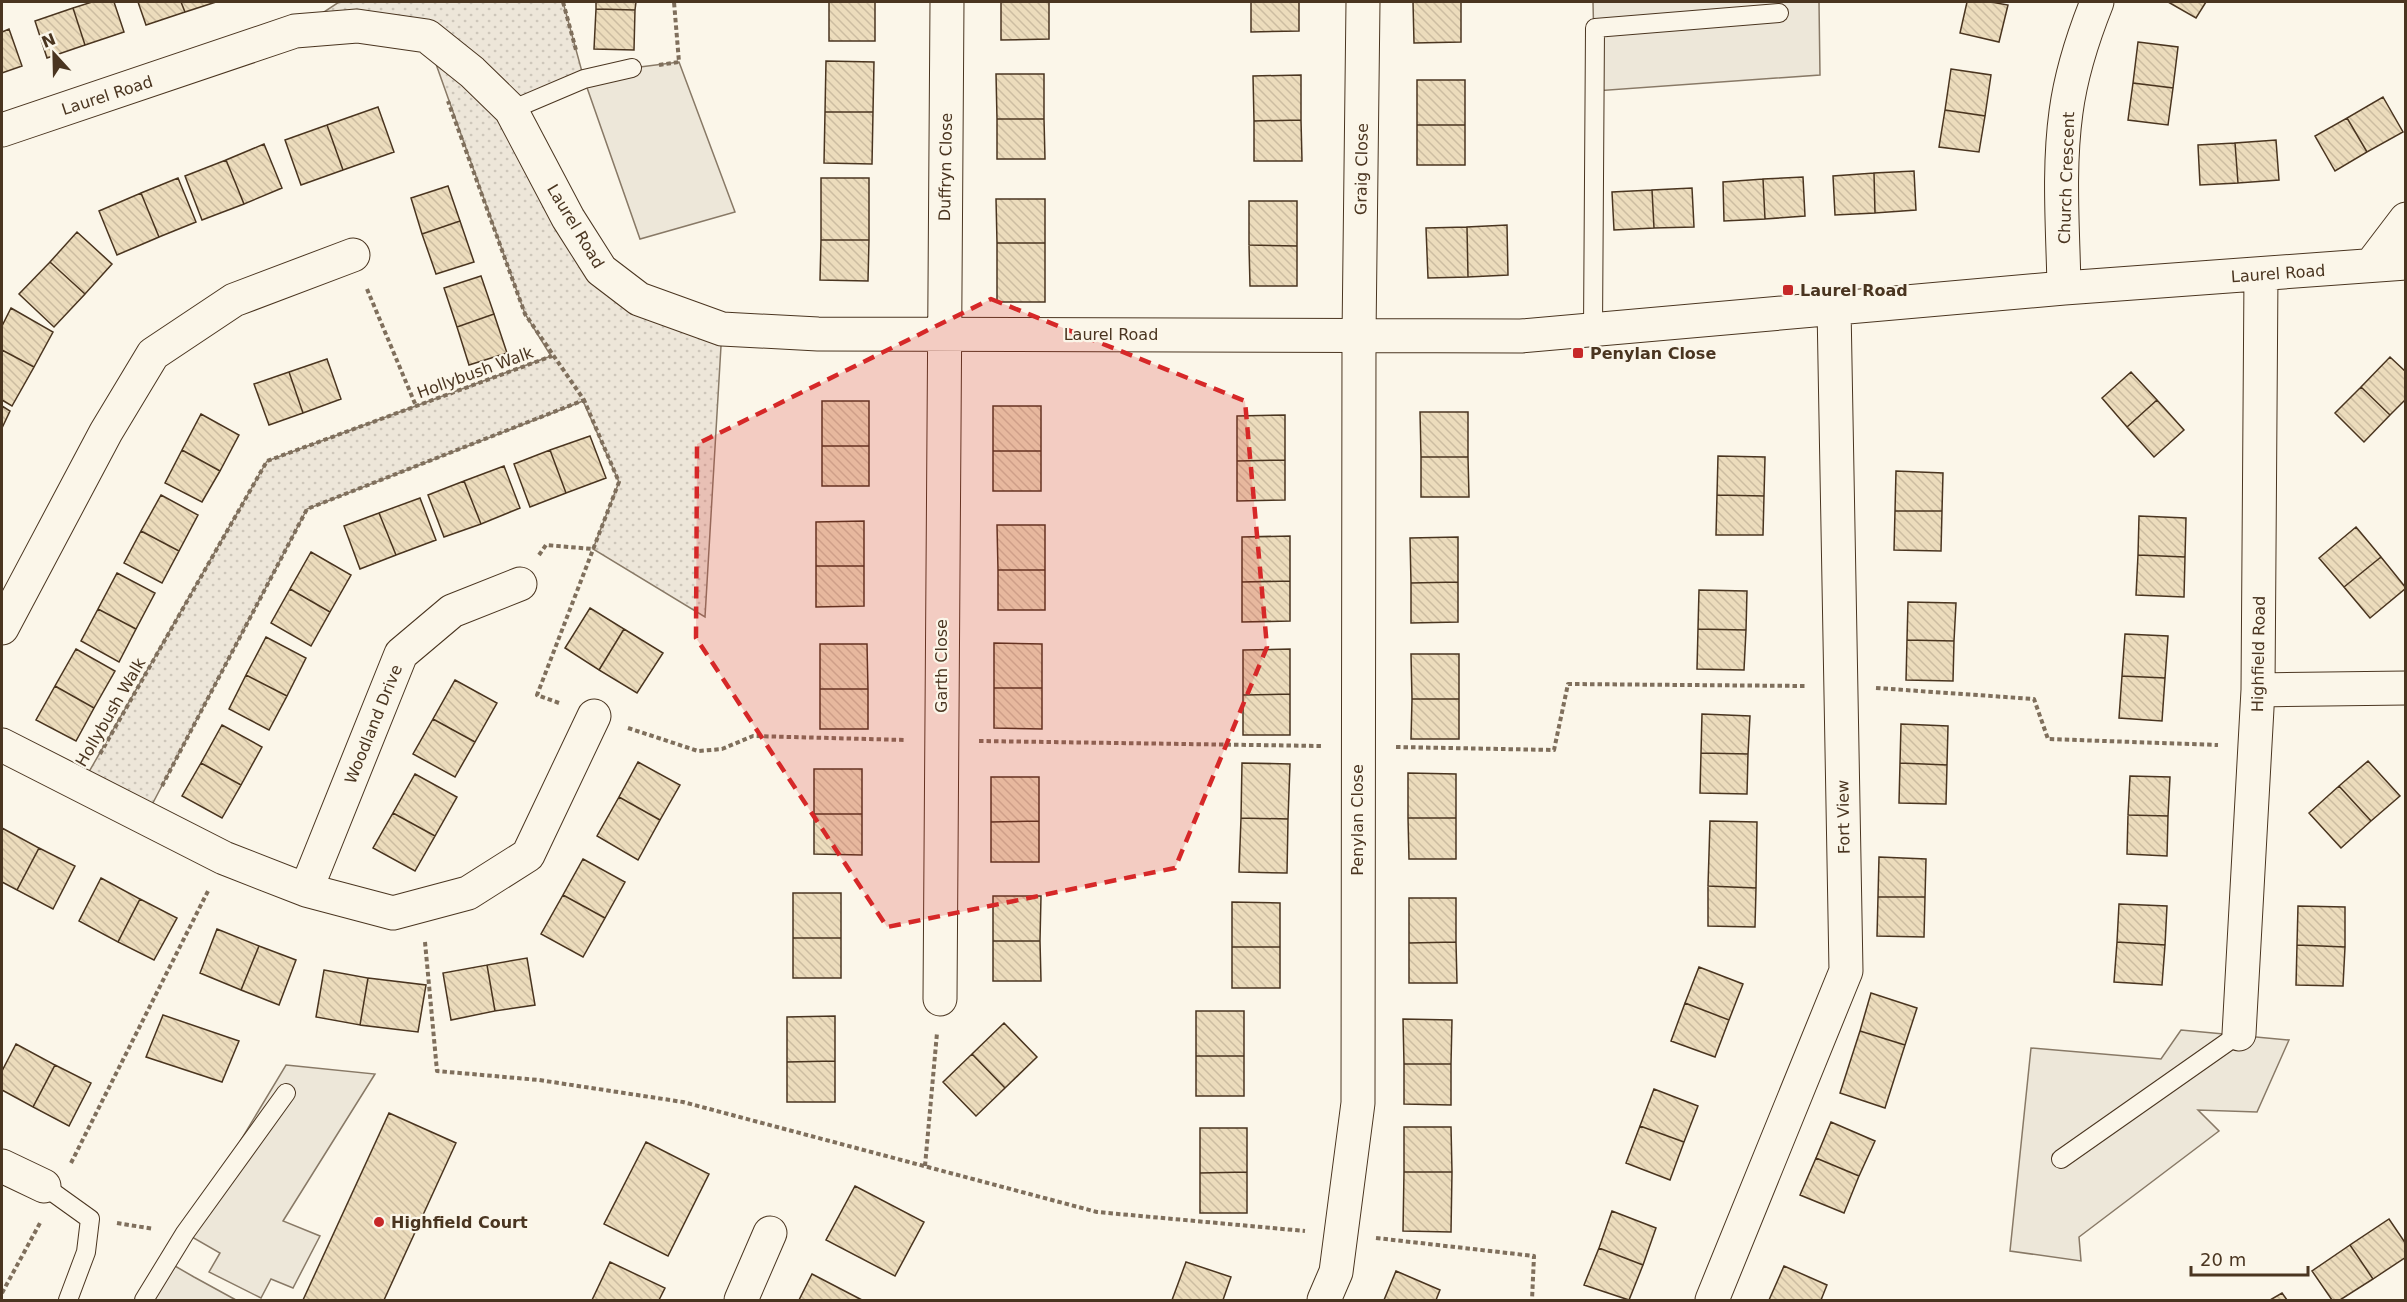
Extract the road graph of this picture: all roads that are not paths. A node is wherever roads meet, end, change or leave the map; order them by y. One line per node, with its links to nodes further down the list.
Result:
1 (947, 2): 16 (street, Duffryn Close)
2 (1363, 2): 17 (street, Graig Close)
3 (2097, 2): 13 (street, Church Crescent)
4 (1779, 13): 15 (lane)
5 (632, 68): 6 (lane)
6 (511, 110): 7 (street, Laurel Road); 16 (street, Laurel Road)
7 (2, 130)
8 (2406, 219): 11 (street)
9 (353, 255): 19 (street)
10 (2406, 263): 11 (street, Laurel Road)
11 (2371, 266): 12 (street, Laurel Road)
12 (2261, 274): 13 (street, Laurel Road); 21 (street, Highfield Road)
13 (2064, 288): 14 (street, Laurel Road)
14 (1834, 308): 15 (street, Laurel Road); 36 (street, Fort View)
15 (1593, 329): 17 (street, Laurel Road)
16 (943, 333): 17 (street, Laurel Road); 25 (street, Garth Close)
17 (1359, 336): 35 (street, Penylan Close)
18 (520, 584): 24 (street, Woodland Drive)
19 (2, 628)
20 (2406, 688): 21 (street)
21 (2258, 690): 26 (street, Highfield Road)
22 (594, 716): 24 (street)
23 (2, 745): 24 (street)
24 (306, 890)
25 (940, 999)
26 (2239, 1034): 28 (lane)
27 (286, 1093): 33 (lane)
28 (2061, 1159)
29 (2, 1166): 30 (street)
30 (50, 1190): 32 (lane)
31 (770, 1233): 34 (street)
32 (68, 1300)
33 (146, 1300)
34 (741, 1300)
35 (1324, 1300)
36 (1712, 1300)

